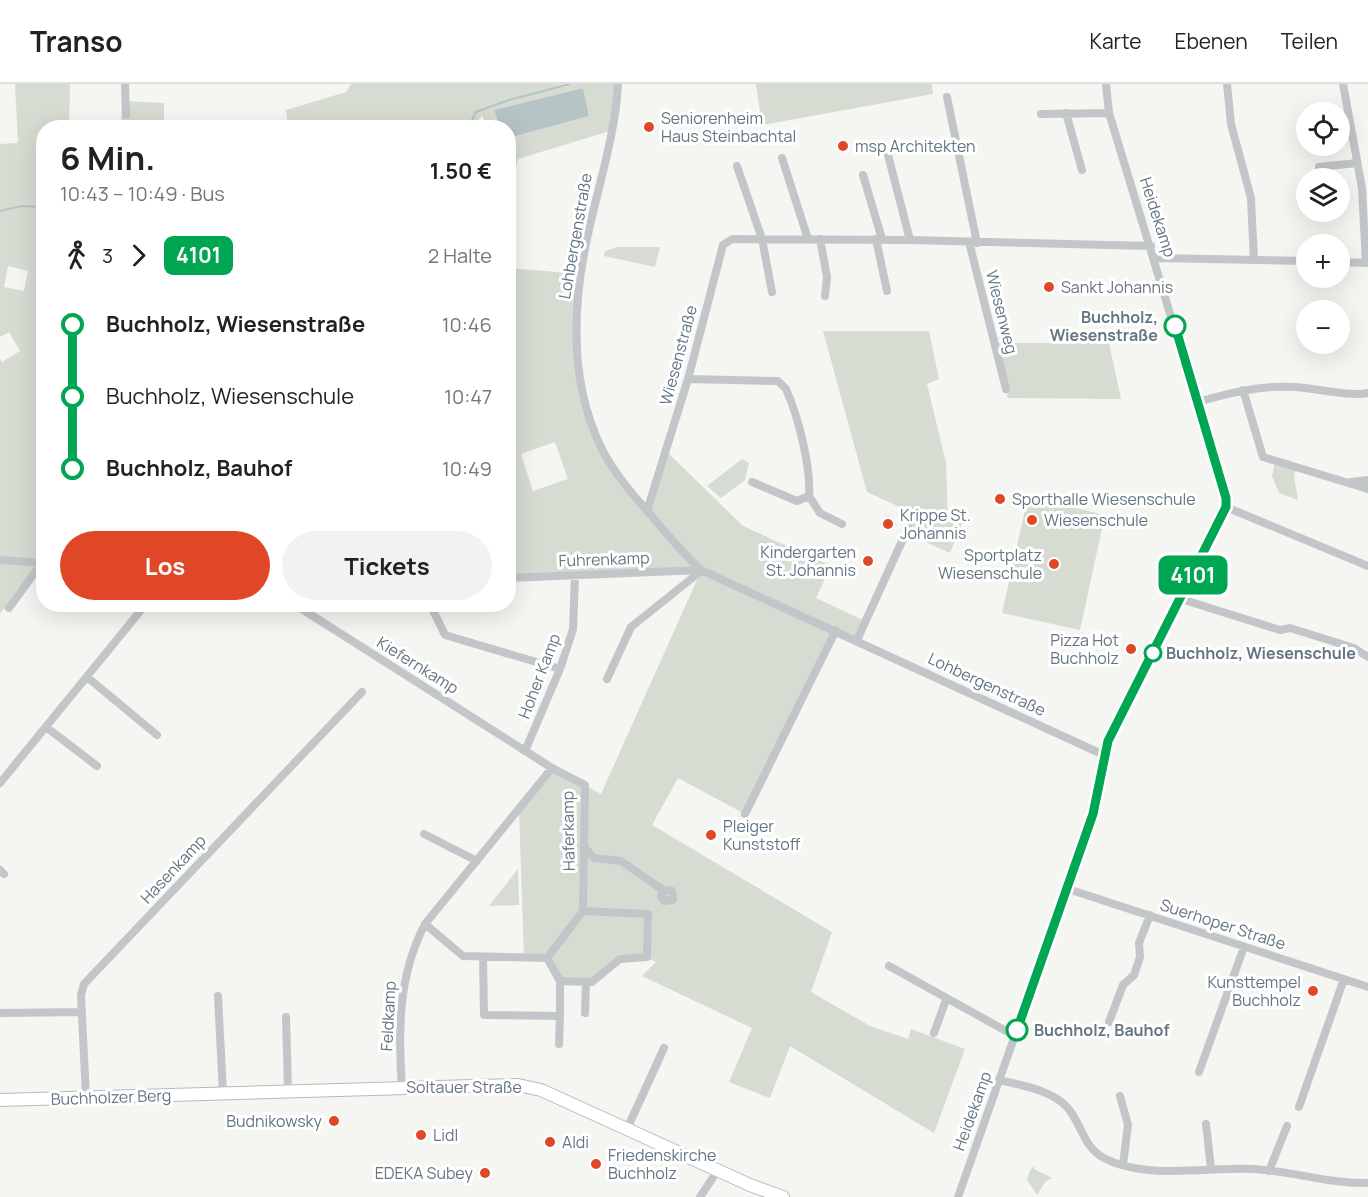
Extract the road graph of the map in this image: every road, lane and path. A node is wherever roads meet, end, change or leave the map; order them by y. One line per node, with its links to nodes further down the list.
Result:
1 (125, 84): 10 (street)
2 (1106, 84): 7 (street, Heidekamp)
3 (1227, 84): 26 (street)
4 (1342, 84): 13 (street)
5 (617, 88): 44 (street, Lohbergenstraße)
6 (947, 97): 23 (street, Wiesenweg)
7 (1109, 113): 9 (street); 24 (street, Heidekamp)
8 (1041, 114): 9 (street)
9 (1066, 114): 16 (street)
10 (126, 115)
11 (888, 155): 22 (street)
12 (782, 158): 19 (street)
13 (1357, 163): 15 (street); 29 (street)
14 (737, 166): 18 (street)
15 (1319, 166)
16 (1082, 170)
17 (863, 175): 21 (street)
18 (762, 239): 19 (street, Wiesenstraße); 31 (street); 33 (street, Wiesenstraße)
19 (808, 239): 20 (street, Wiesenstraße)
20 (820, 239): 21 (street, Wiesenstraße); 32 (street)
21 (879, 239): 22 (street, Wiesenstraße); 30 (street)
22 (910, 240): 23 (street, Wiesenstraße)
23 (973, 242): 24 (street, Wiesenstraße); 34 (street, Wiesenweg)
24 (1151, 246): 25 (street, Heidekamp)
25 (1155, 258): 26 (street); 37 (street, Heidekamp)
26 (1254, 260): 27 (street)
27 (1296, 261)
28 (1350, 262): 29 (street)
29 (1367, 263)
30 (887, 291)
31 (772, 292)
32 (825, 296)
33 (688, 379): 42 (street); 44 (street, Wiesenstraße)
34 (1006, 389)
35 (1244, 390): 36 (street); 37 (street); 40 (street)
36 (1368, 393)
37 (1198, 402): 43 (street, Heidekamp)
38 (1368, 480): 40 (street)
39 (752, 482): 42 (street)
40 (1348, 483): 41 (street)
41 (1368, 489)
42 (808, 496): 45 (street)
43 (1226, 507): 49 (street); 54 (street, Heidekamp)
44 (647, 511): 50 (street, Lohbergenstraße)
45 (842, 524)
46 (908, 528): 60 (street)
47 (0, 560): 48 (street)
48 (36, 563)
49 (1368, 566)
50 (701, 570): 52 (street, Fuhrenkamp); 59 (street, Lohbergenstraße); 64 (street)
51 (36, 572): 55 (street)
52 (576, 575): 53 (street, Fuhrenkamp); 62 (street, Hoher Kamp)
53 (516, 578)
54 (1181, 599): 61 (street); 69 (street, Heidekamp)
55 (9, 608)
56 (140, 612): 63 (street)
57 (307, 612): 68 (street, Kiefernkamp)
58 (434, 612): 62 (street)
59 (836, 630): 60 (street, Lohbergenstraße); 73 (street)
60 (857, 640): 69 (street, Lohbergenstraße)
61 (1368, 657)
62 (560, 669): 68 (street, Hoher Kamp)
63 (87, 677): 66 (street); 67 (street)
64 (607, 680)
65 (362, 692): 92 (street, Hasenkamp)
66 (46, 727): 70 (street); 72 (street)
67 (157, 735)
68 (525, 751): 71 (street)
69 (1104, 755): 77 (street, Heidekamp)
70 (97, 766)
71 (552, 768): 75 (street, Haferkamp); 76 (street, Feldkamp)
72 (0, 783)
73 (745, 814)
74 (424, 834): 76 (street)
75 (584, 845): 78 (street); 79 (street, Haferkamp)
76 (477, 861): 81 (street, Feldkamp)
77 (1068, 889): 80 (street, Suerhoper Straße); 99 (street, Heidekamp)
78 (663, 890)
79 (584, 911): 84 (street); 88 (street)
80 (1150, 915): 82 (street, Suerhoper Straße); 97 (street)
81 (425, 924): 83 (street); 104 (street, Feldkamp)
82 (1244, 946): 86 (street, Suerhoper Straße); 102 (street)
83 (483, 957): 84 (street); 95 (street)
84 (547, 958): 87 (street)
85 (889, 966): 91 (street)
86 (1344, 979): 89 (street, Suerhoper Straße); 110 (street)
87 (560, 981): 88 (street); 95 (street)
88 (586, 982): 94 (street)
89 (1368, 987)
90 (218, 996): 106 (street)
91 (946, 1000): 98 (street); 99 (street)
92 (82, 1012): 93 (street); 108 (street, Hasenkamp)
93 (0, 1013)
94 (585, 1013)
95 (560, 1016): 100 (street)
96 (286, 1017): 105 (street)
97 (1109, 1022)
98 (934, 1033)
99 (1015, 1036): 103 (street, Heidekamp)
100 (560, 1044)
101 (663, 1048): 113 (street)
102 (1199, 1072)
103 (999, 1080): 114 (street); 121 (street, Heidekamp)
104 (402, 1088): 105 (main road, Soltauer Straße); 113 (main road, Soltauer Straße)
105 (294, 1090): 106 (main road, Buchholzer Berg)
106 (222, 1093): 108 (main road, Buchholzer Berg)
107 (1120, 1096): 114 (street)
108 (86, 1097): 109 (main road, Buchholzer Berg)
109 (0, 1100)
110 (1299, 1107)
111 (1206, 1124): 115 (street)
112 (1287, 1126): 117 (street)
113 (627, 1129): 116 (main road, Soltauer Straße)
114 (1123, 1165): 115 (street)
115 (1211, 1169): 117 (street)
116 (718, 1170): 119 (street); 120 (main road, Soltauer Straße)
117 (1269, 1171): 118 (street)
118 (1368, 1183)
119 (700, 1197)
120 (783, 1197)
121 (958, 1197)

